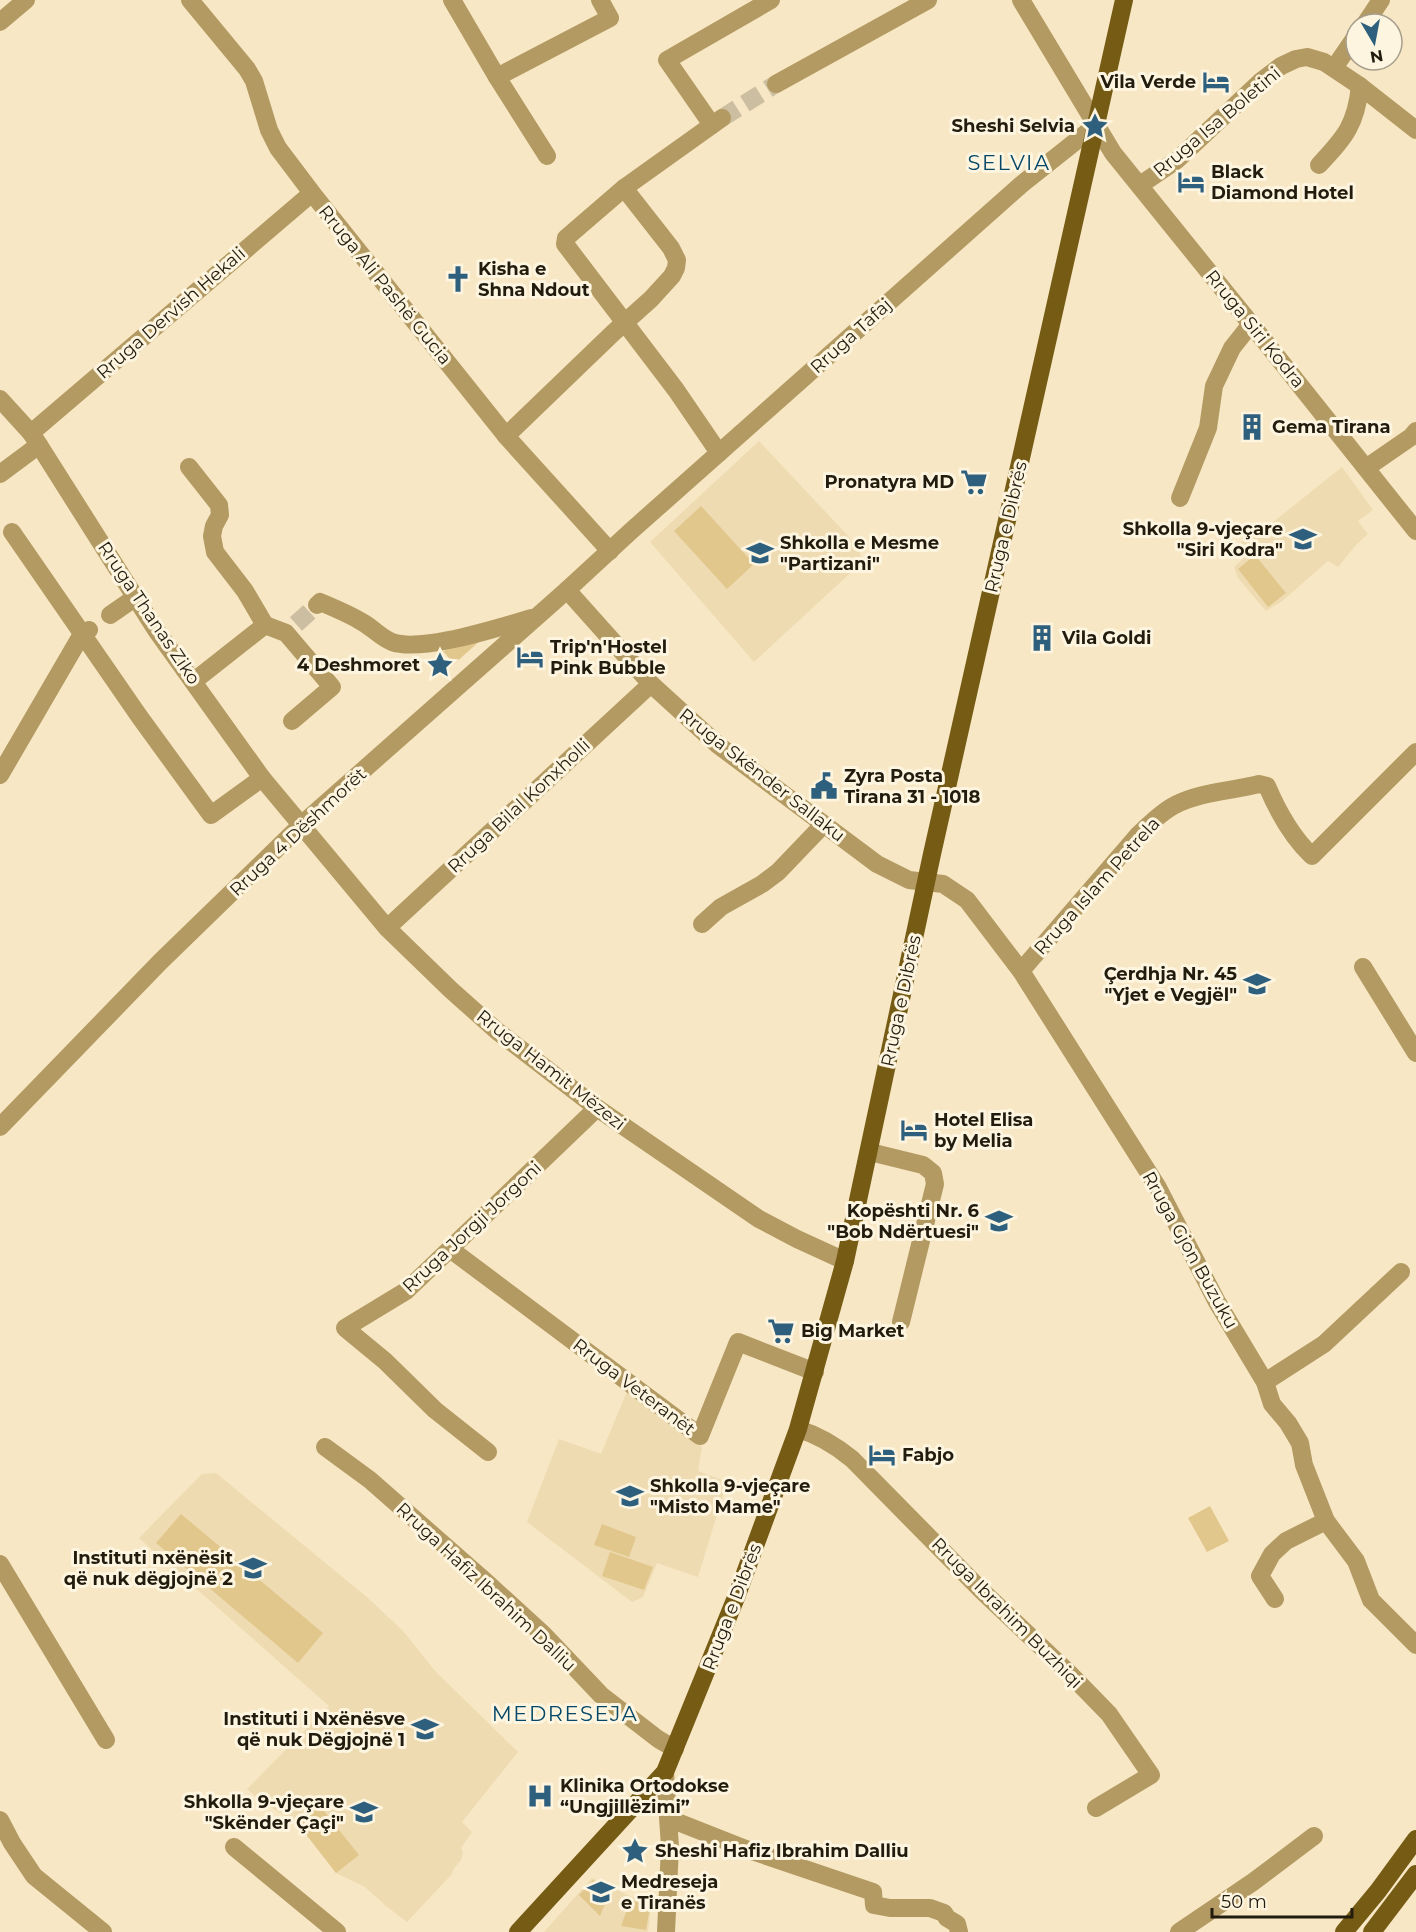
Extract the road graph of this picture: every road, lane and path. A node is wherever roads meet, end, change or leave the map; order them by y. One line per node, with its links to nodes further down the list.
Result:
1 (26, 0): 9 (street)
2 (189, 0): 21 (street, Rruga Ali Pashë Gucia)
3 (452, 0): 12 (street)
4 (600, 0): 12 (street)
5 (771, 0): 20 (street)
6 (928, 0): 13 (street)
7 (1022, 0): 15 (street, Rruga Siri Kodra)
8 (1124, 0): 15 (main road, Rruga e Dibrës)
9 (0, 22)
10 (1344, 53): 11 (street)
11 (1334, 68): 14 (street, Rruga Isa Boletini); 19 (street, Rruga Isa Boletini)
12 (497, 77): 17 (street)
13 (776, 84)
14 (1360, 86): 16 (street, Rruga Isa Boletini); 18 (street)
15 (1095, 126): 19 (street, Rruga Siri Kodra); 28 (street, Rruga Tafaj); 51 (main road, Rruga e Dibrës)
16 (1416, 130)
17 (548, 156)
18 (1319, 165)
19 (1140, 185): 23 (street, Rruga Siri Kodra)
20 (624, 188): 22 (street); 22 (street)
21 (312, 193): 26 (street, Rruga Ali Pashë Gucia); 27 (street, Rruga Dervish Hekali)
22 (626, 322): 26 (street); 28 (street)
23 (1251, 324): 30 (street, Rruga Siri Kodra); 32 (street)
24 (0, 399): 27 (street, Rruga Thanas Ziko)
25 (1416, 431): 30 (street)
26 (506, 436): 35 (street, Rruga Ali Pashë Gucia)
27 (35, 439): 31 (street, Rruga Dervish Hekali); 37 (street, Rruga Thanas Ziko)
28 (719, 453): 35 (street, Rruga Tafaj)
29 (189, 467): 41 (street)
30 (1366, 468): 33 (street, Rruga Siri Kodra)
31 (0, 474)
32 (1180, 498)
33 (1416, 531)
34 (12, 532): 42 (street)
35 (610, 551): 36 (street, Rruga 4 Dëshmorët)
36 (567, 590): 40 (street, Rruga 4 Dëshmorët); 44 (street, Rruga Skënder Sallaku)
37 (135, 597): 39 (street); 43 (street, Rruga Thanas Ziko)
38 (317, 605): 40 (street)
39 (110, 615)
40 (536, 617): 50 (street, Rruga 4 Dëshmorët)
41 (265, 625): 43 (street); 45 (street)
42 (85, 632): 47 (street); 48 (street)
43 (194, 681): 48 (street, Rruga Thanas Ziko)
44 (651, 684): 49 (street, Rruga Skënder Sallaku); 53 (street, Rruga Bilal Konxholli)
45 (292, 721)
46 (1416, 752): 55 (street, Rruga Islam Petrela)
47 (0, 775)
48 (262, 778): 50 (street, Rruga Thanas Ziko)
49 (824, 824): 51 (street, Rruga Skënder Sallaku); 52 (street)
50 (300, 826): 53 (street, Rruga Hamit Mëzezi); 58 (street, Rruga 4 Dëshmorët)
51 (926, 882): 55 (street, Rruga Gjon Buzuku); 59 (main road, Rruga e Dibrës)
52 (702, 924)
53 (387, 928): 57 (street, Rruga Hamit Mëzezi)
54 (1363, 967): 56 (street)
55 (1021, 971): 65 (street, Rruga Gjon Buzuku)
56 (1416, 1053)
57 (597, 1108): 60 (street, Rruga Jorgji Jorgoni); 61 (street, Rruga Hamit Mëzezi)
58 (0, 1127)
59 (870, 1152): 61 (main road, Rruga e Dibrës); 63 (street)
60 (450, 1249): 64 (street, Rruga Veteranët); 68 (street, Rruga Jorgji Jorgoni)
61 (845, 1261): 64 (main road, Rruga e Dibrës)
62 (1401, 1272): 65 (street)
63 (901, 1322)
64 (815, 1372): 66 (main road, Rruga e Dibrës)
65 (1265, 1382): 69 (street, Rruga Gjon Buzuku)
66 (798, 1429): 74 (main road, Rruga e Dibrës); 76 (street, Rruga Ibrahim Buzhiqi)
67 (325, 1447): 74 (street, Rruga Hafiz Ibrahim Dalliu)
68 (488, 1452)
69 (1326, 1521): 71 (street); 72 (street, Rruga Gjon Buzuku)
70 (0, 1564): 73 (street)
71 (1275, 1599)
72 (1416, 1645)
73 (106, 1740)
74 (675, 1749): 75 (main road, Rruga e Dibrës)
75 (665, 1772): 77 (street); 85 (main road, Rruga e Dibrës)
76 (1096, 1808)
77 (670, 1819): 86 (street); 87 (street)
78 (0, 1820): 83 (street)
79 (1314, 1836): 88 (street)
80 (1416, 1839): 89 (main road)
81 (234, 1847): 84 (street)
82 (1416, 1874): 90 (main road)
83 (103, 1932)
84 (337, 1932)
85 (518, 1932)
86 (666, 1932)
87 (959, 1932)
88 (1179, 1932)
89 (1344, 1932)
90 (1372, 1932)

